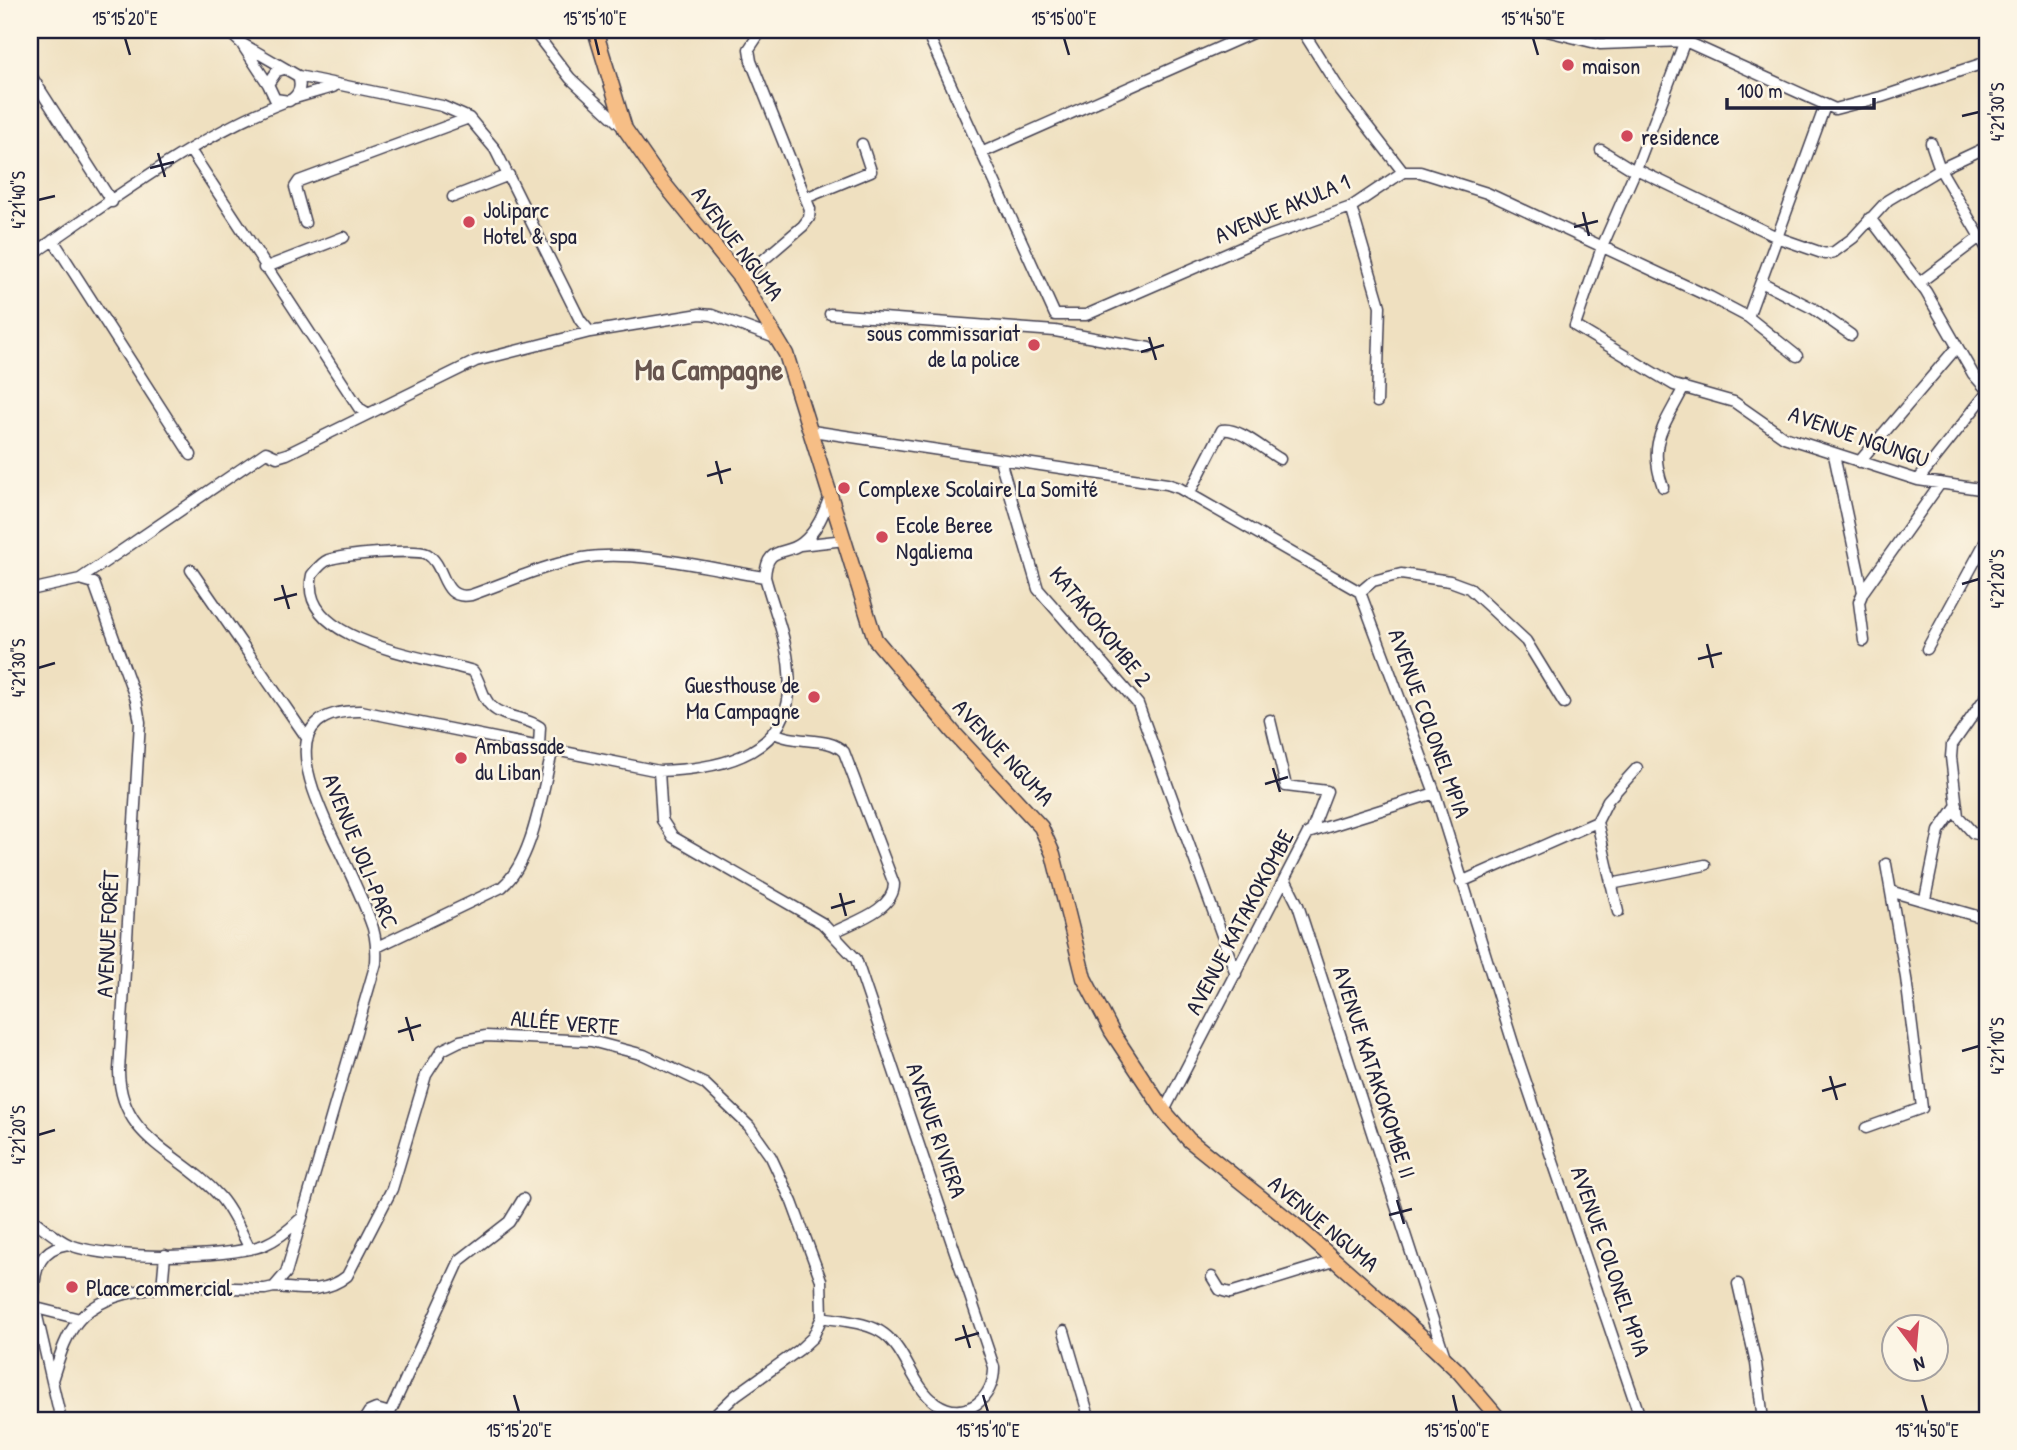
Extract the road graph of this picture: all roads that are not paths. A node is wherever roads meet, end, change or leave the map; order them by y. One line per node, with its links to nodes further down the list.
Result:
1 (227, 30): 11 (street)
2 (533, 30): 22 (street)
3 (595, 30): 22 (main road, AVENUE NGUMA)
4 (767, 30): 34 (street)
5 (926, 30): 28 (street)
6 (1259, 30): 28 (street)
7 (1303, 30): 31 (street)
8 (1543, 30): 10 (street)
9 (1689, 30): 10 (street)
10 (1685, 41): 19 (street); 30 (street)
11 (241, 43): 13 (street); 17 (street)
12 (1987, 62): 19 (street)
13 (284, 69): 15 (street); 17 (street)
14 (30, 74): 35 (street)
15 (298, 76): 16 (street); 18 (street)
16 (336, 86): 18 (street); 21 (street)
17 (269, 88): 18 (street); 20 (street)
18 (289, 100): 20 (street)
19 (1825, 106): 41 (street)
20 (247, 116): 26 (street)
21 (469, 118): 32 (street); 38 (street)
22 (625, 129): 47 (main road, AVENUE NGUMA)
23 (1931, 143): 29 (street)
24 (862, 144): 34 (street)
25 (1987, 147): 29 (street)
26 (190, 150): 35 (street); 46 (street)
27 (1601, 150): 30 (street)
28 (981, 153): 51 (street)
29 (1940, 169): 37 (street); 40 (street)
30 (1635, 170): 41 (street); 43 (street)
31 (1403, 172): 36 (street, AVENUE AKULA 1); 43 (street)
32 (509, 175): 33 (street); 54 (street)
33 (453, 197)
34 (808, 197): 47 (street)
35 (112, 202): 42 (street)
36 (1351, 207): 51 (street, AVENUE AKULA 1); 62 (street)
37 (1870, 218): 41 (street); 49 (street)
38 (305, 223)
39 (344, 237): 46 (street)
40 (1980, 237): 44 (street); 49 (street)
41 (1779, 238): 48 (street)
42 (53, 240): 45 (street); 65 (street)
43 (1602, 247): 52 (street); 60 (street, AVENUE NGUNGU)
44 (1987, 249)
45 (30, 256)
46 (264, 268): 63 (street)
47 (741, 279): 56 (main road, AVENUE NGUMA)
48 (1761, 282): 52 (street); 55 (street)
49 (1919, 283): 57 (street)
50 (830, 314): 53 (street)
51 (1055, 315): 53 (street)
52 (1748, 317): 59 (street)
53 (1055, 331): 58 (street)
54 (590, 332): 56 (street); 63 (street)
55 (1851, 335)
56 (778, 339): 64 (main road, AVENUE NGUMA)
57 (1957, 347): 61 (street); 69 (street)
58 (1149, 348)
59 (1797, 356)
60 (1684, 387): 66 (street, AVENUE NGUNGU); 72 (street)
61 (1987, 392): 70 (street)
62 (1377, 402)
63 (372, 411): 81 (street)
64 (812, 431): 68 (street); 75 (main road, AVENUE NGUMA)
65 (191, 455)
66 (1834, 455): 69 (street, AVENUE NGUNGU); 84 (street)
67 (1280, 459): 74 (street)
68 (1000, 460): 74 (street); 112 (street, KATAKOKOMBE 2)
69 (1859, 462): 70 (street, AVENUE NGUNGU)
70 (1918, 480): 71 (street, AVENUE NGUNGU)
71 (1939, 485): 73 (street, AVENUE NGUNGU); 84 (street)
72 (1663, 487)
73 (1987, 490)
74 (1189, 494): 83 (street)
75 (830, 495): 77 (main road, AVENUE NGUMA); 78 (street)
76 (1987, 539): 86 (street)
77 (845, 540): 78 (street); 113 (main road, AVENUE NGUMA)
78 (800, 545): 80 (street)
79 (191, 570): 91 (street)
80 (765, 577): 90 (street); 92 (street)
81 (85, 579): 82 (street); 119 (street, AVENUE FORÊT)
82 (30, 590)
83 (1360, 592): 88 (street); 96 (street, AVENUE COLONEL MPIA)
84 (1863, 592): 85 (street)
85 (1864, 641)
86 (1927, 649)
87 (1987, 695): 97 (street)
88 (1564, 703)
89 (1270, 720): 99 (street)
90 (773, 732): 95 (street); 110 (street)
91 (307, 738): 92 (street); 111 (street, AVENUE JOLI-PARC)
92 (539, 746): 93 (street)
93 (553, 749): 95 (street); 111 (street)
94 (1637, 768): 98 (street)
95 (659, 771): 110 (street, AVENUE RIVIERA)
96 (1434, 793): 99 (street, AVENUE KATAKOKOMBE); 104 (street, AVENUE COLONEL MPIA)
97 (1957, 805): 100 (street); 107 (street)
98 (1597, 822): 104 (street); 105 (street)
99 (1312, 830): 103 (street, AVENUE KATAKOKOMBE)
100 (1987, 836)
101 (1885, 864): 106 (street)
102 (1705, 865): 105 (street)
103 (1285, 879): 112 (street, AVENUE KATAKOKOMBE); 130 (street, AVENUE KATAKOKOMBE II)
104 (1461, 882): 138 (street, AVENUE COLONEL MPIA)
105 (1611, 884): 108 (street)
106 (1893, 892): 107 (street); 114 (street)
107 (1925, 900): 109 (street)
108 (1618, 912)
109 (1987, 919)
110 (834, 932): 127 (street, AVENUE RIVIERA)
111 (377, 947): 117 (street, AVENUE JOLI-PARC)
112 (1236, 974): 113 (street, AVENUE KATAKOKOMBE)
113 (1164, 1111): 121 (main road, AVENUE NGUMA)
114 (1866, 1128)
115 (523, 1199): 132 (street)
116 (30, 1218): 118 (street)
117 (299, 1220): 119 (street); 124 (street, AVENUE JOLI-PARC)
118 (68, 1244): 120 (street); 126 (street)
119 (250, 1249): 120 (street)
120 (165, 1255): 125 (street)
121 (1334, 1261): 122 (street); 130 (main road, AVENUE NGUMA)
122 (1212, 1277)
123 (1738, 1284): 139 (street)
124 (274, 1287): 125 (street, ALLÉE VERTE); 127 (street, ALLÉE VERTE)
125 (162, 1288): 128 (street, ALLÉE VERTE)
126 (32, 1295): 128 (street); 131 (street)
127 (822, 1317): 135 (street)
128 (80, 1319): 131 (street)
129 (1064, 1331): 136 (street)
130 (1446, 1360): 137 (main road, AVENUE NGUMA)
131 (52, 1380): 133 (street)
132 (388, 1417): 134 (street)
133 (61, 1420)
134 (364, 1420)
135 (710, 1420)
136 (1090, 1420)
137 (1500, 1420)
138 (1641, 1420)
139 (1763, 1420)

